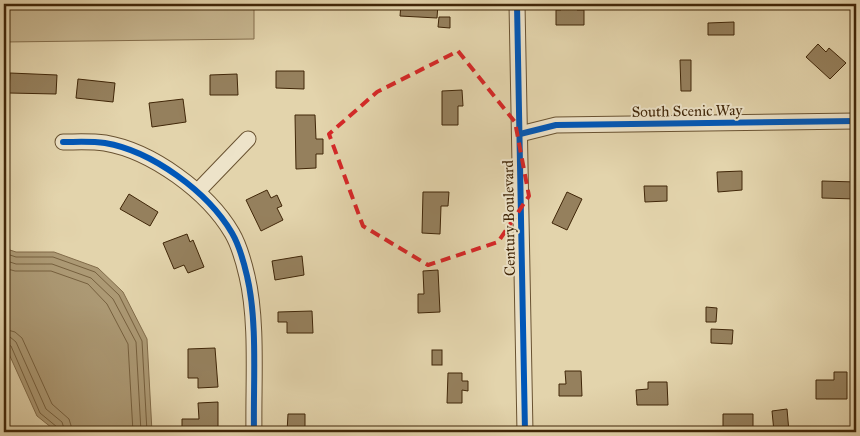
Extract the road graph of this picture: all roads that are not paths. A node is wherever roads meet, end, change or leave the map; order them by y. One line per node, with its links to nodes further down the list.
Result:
1 (517, 4): 3 (street, Century Boulevard)
2 (856, 121): 3 (street, South Scenic Way)
3 (520, 134): 8 (street, Century Boulevard)
4 (248, 139): 6 (street)
5 (63, 142): 6 (street)
6 (198, 191): 7 (street)
7 (254, 432)
8 (525, 432)

